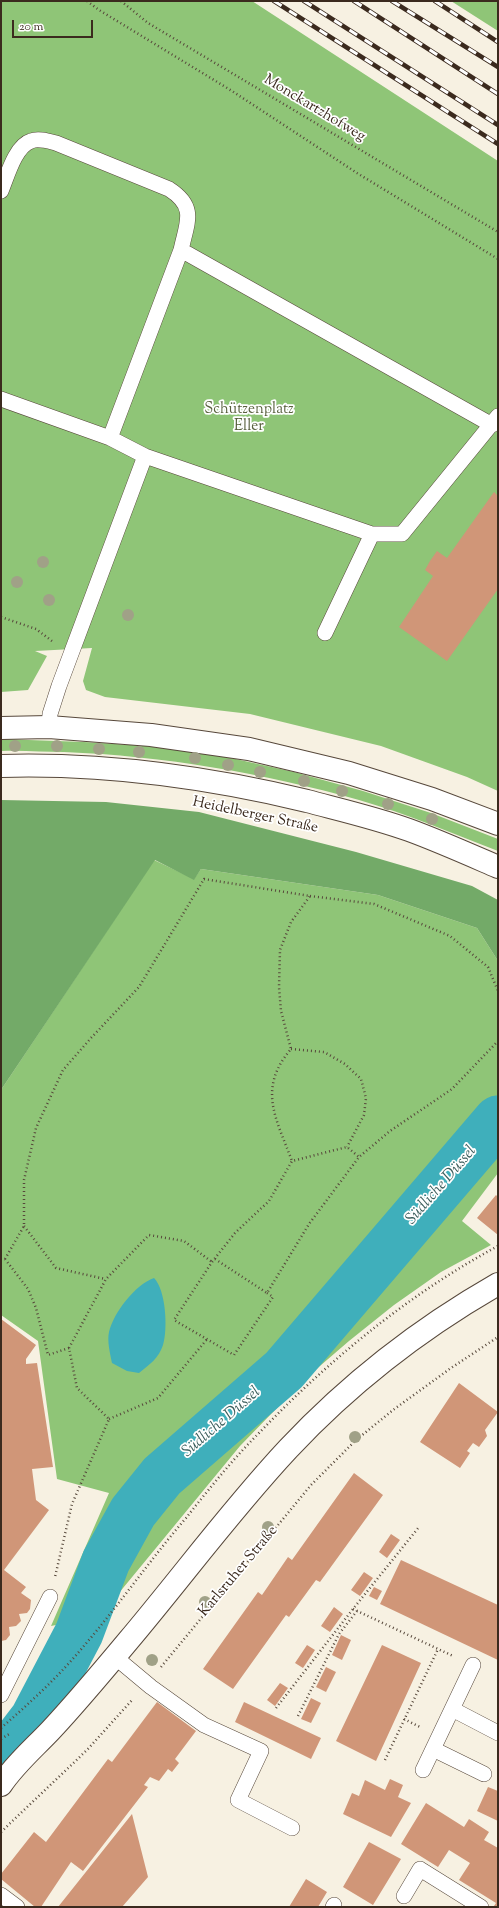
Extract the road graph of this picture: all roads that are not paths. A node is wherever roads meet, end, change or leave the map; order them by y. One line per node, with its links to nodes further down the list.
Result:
1 (1, 191): 2 (lane)
2 (182, 250): 4 (lane); 5 (lane)
3 (1, 399): 5 (lane)
4 (495, 421): 7 (lane)
5 (110, 438): 6 (lane)
6 (144, 456): 7 (lane); 9 (lane)
7 (372, 534): 8 (lane)
8 (325, 633)
9 (49, 727): 10 (main road); 12 (main road)
10 (1, 728)
11 (1, 766): 13 (main road, Heidelberger Straße)
12 (498, 824)
13 (498, 867)
14 (498, 1284): 16 (main road)
15 (50, 1597): 18 (lane)
16 (115, 1657): 24 (main road); 25 (lane)
17 (473, 1665): 19 (lane)
18 (1, 1695)
19 (452, 1709): 20 (lane); 21 (lane)
20 (498, 1733)
21 (433, 1749): 22 (lane); 23 (lane)
22 (423, 1770)
23 (484, 1774)
24 (5, 1776)
25 (292, 1828)
26 (1, 1895): 28 (lane)
27 (404, 1896): 29 (lane)
28 (17, 1907)
29 (481, 1907)

